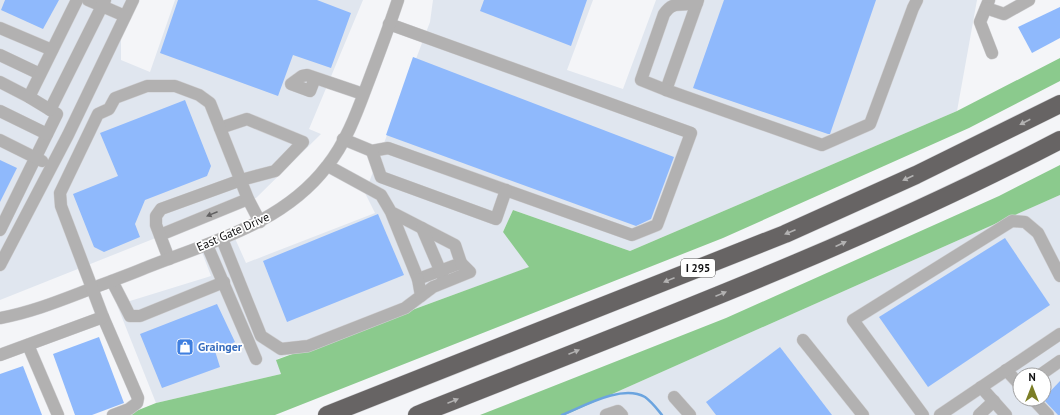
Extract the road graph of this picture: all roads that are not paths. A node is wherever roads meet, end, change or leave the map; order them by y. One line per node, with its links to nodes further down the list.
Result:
1 (77, 0): 13 (street)
2 (88, 0): 8 (street)
3 (133, 0): 10 (street)
4 (398, 0): 11 (street, East Gate Drive)
5 (917, 0): 19 (street)
6 (1029, 0): 9 (street)
7 (698, 1): 19 (street); 19 (street)
8 (104, 3): 10 (street); 24 (street)
9 (987, 4): 14 (street)
10 (125, 16): 25 (street)
11 (389, 24): 20 (street, East Gate Drive); 36 (street)
12 (0, 28): 13 (street)
13 (52, 50): 16 (street)
14 (992, 53)
15 (0, 55): 16 (street)
16 (40, 74): 21 (street)
17 (315, 78): 20 (street)
18 (0, 82): 21 (street)
19 (666, 90)
20 (363, 94): 28 (street, East Gate Drive)
21 (29, 97): 24 (street)
22 (1060, 104): 69 (highway, I 295, one-way to 69)
23 (0, 111): 27 (street)
24 (54, 112): 25 (street); 27 (street)
25 (74, 122): 33 (street)
26 (220, 128): 35 (street); 35 (street); 52 (street)
27 (47, 134): 32 (street)
28 (344, 139): 31 (street); 34 (street, East Gate Drive)
29 (0, 140): 32 (street)
30 (1060, 140): 70 (highway, I 295, one-way to 30)
31 (372, 151): 36 (street); 36 (street)
32 (36, 158): 33 (street); 41 (street)
33 (51, 166): 46 (street)
34 (328, 166): 38 (street); 39 (street, East Gate Drive)
35 (241, 180): 37 (street); 42 (street)
36 (506, 190)
37 (248, 199): 39 (street); 42 (street, one-way to 42)
38 (391, 212): 40 (street); 49 (street)
39 (260, 222): 43 (street, East Gate Drive)
40 (422, 228): 48 (street); 48 (street)
41 (0, 230)
42 (160, 235): 45 (street)
43 (222, 238): 44 (street, East Gate Drive); 53 (street)
44 (207, 245): 45 (street, East Gate Drive); 51 (street)
45 (169, 259): 50 (street, East Gate Drive)
46 (0, 265)
47 (1060, 276): 75 (street)
48 (443, 277): 49 (street); 53 (street)
49 (418, 280): 53 (street)
50 (112, 281): 51 (street); 52 (street, East Gate Drive)
51 (224, 282): 60 (street)
52 (92, 288): 54 (street); 55 (street, East Gate Drive)
53 (421, 296)
54 (103, 317): 58 (street); 68 (street)
55 (0, 318)
56 (1060, 334): 61 (street)
57 (803, 340): 74 (street)
58 (28, 345): 59 (street); 67 (street)
59 (0, 355)
60 (256, 359)
61 (1006, 370): 62 (street); 63 (street)
62 (1012, 376)
63 (981, 387): 65 (street); 76 (street)
64 (674, 397): 73 (street)
65 (994, 401): 77 (street); 78 (street)
66 (1040, 407): 79 (street)
67 (58, 415)
68 (113, 415)
69 (327, 415)
70 (417, 415)
71 (606, 415): 72 (street)
72 (622, 415)
73 (690, 415)
74 (863, 415)
75 (923, 415)
76 (940, 415)
77 (979, 415)
78 (1006, 415)
79 (1048, 415)

